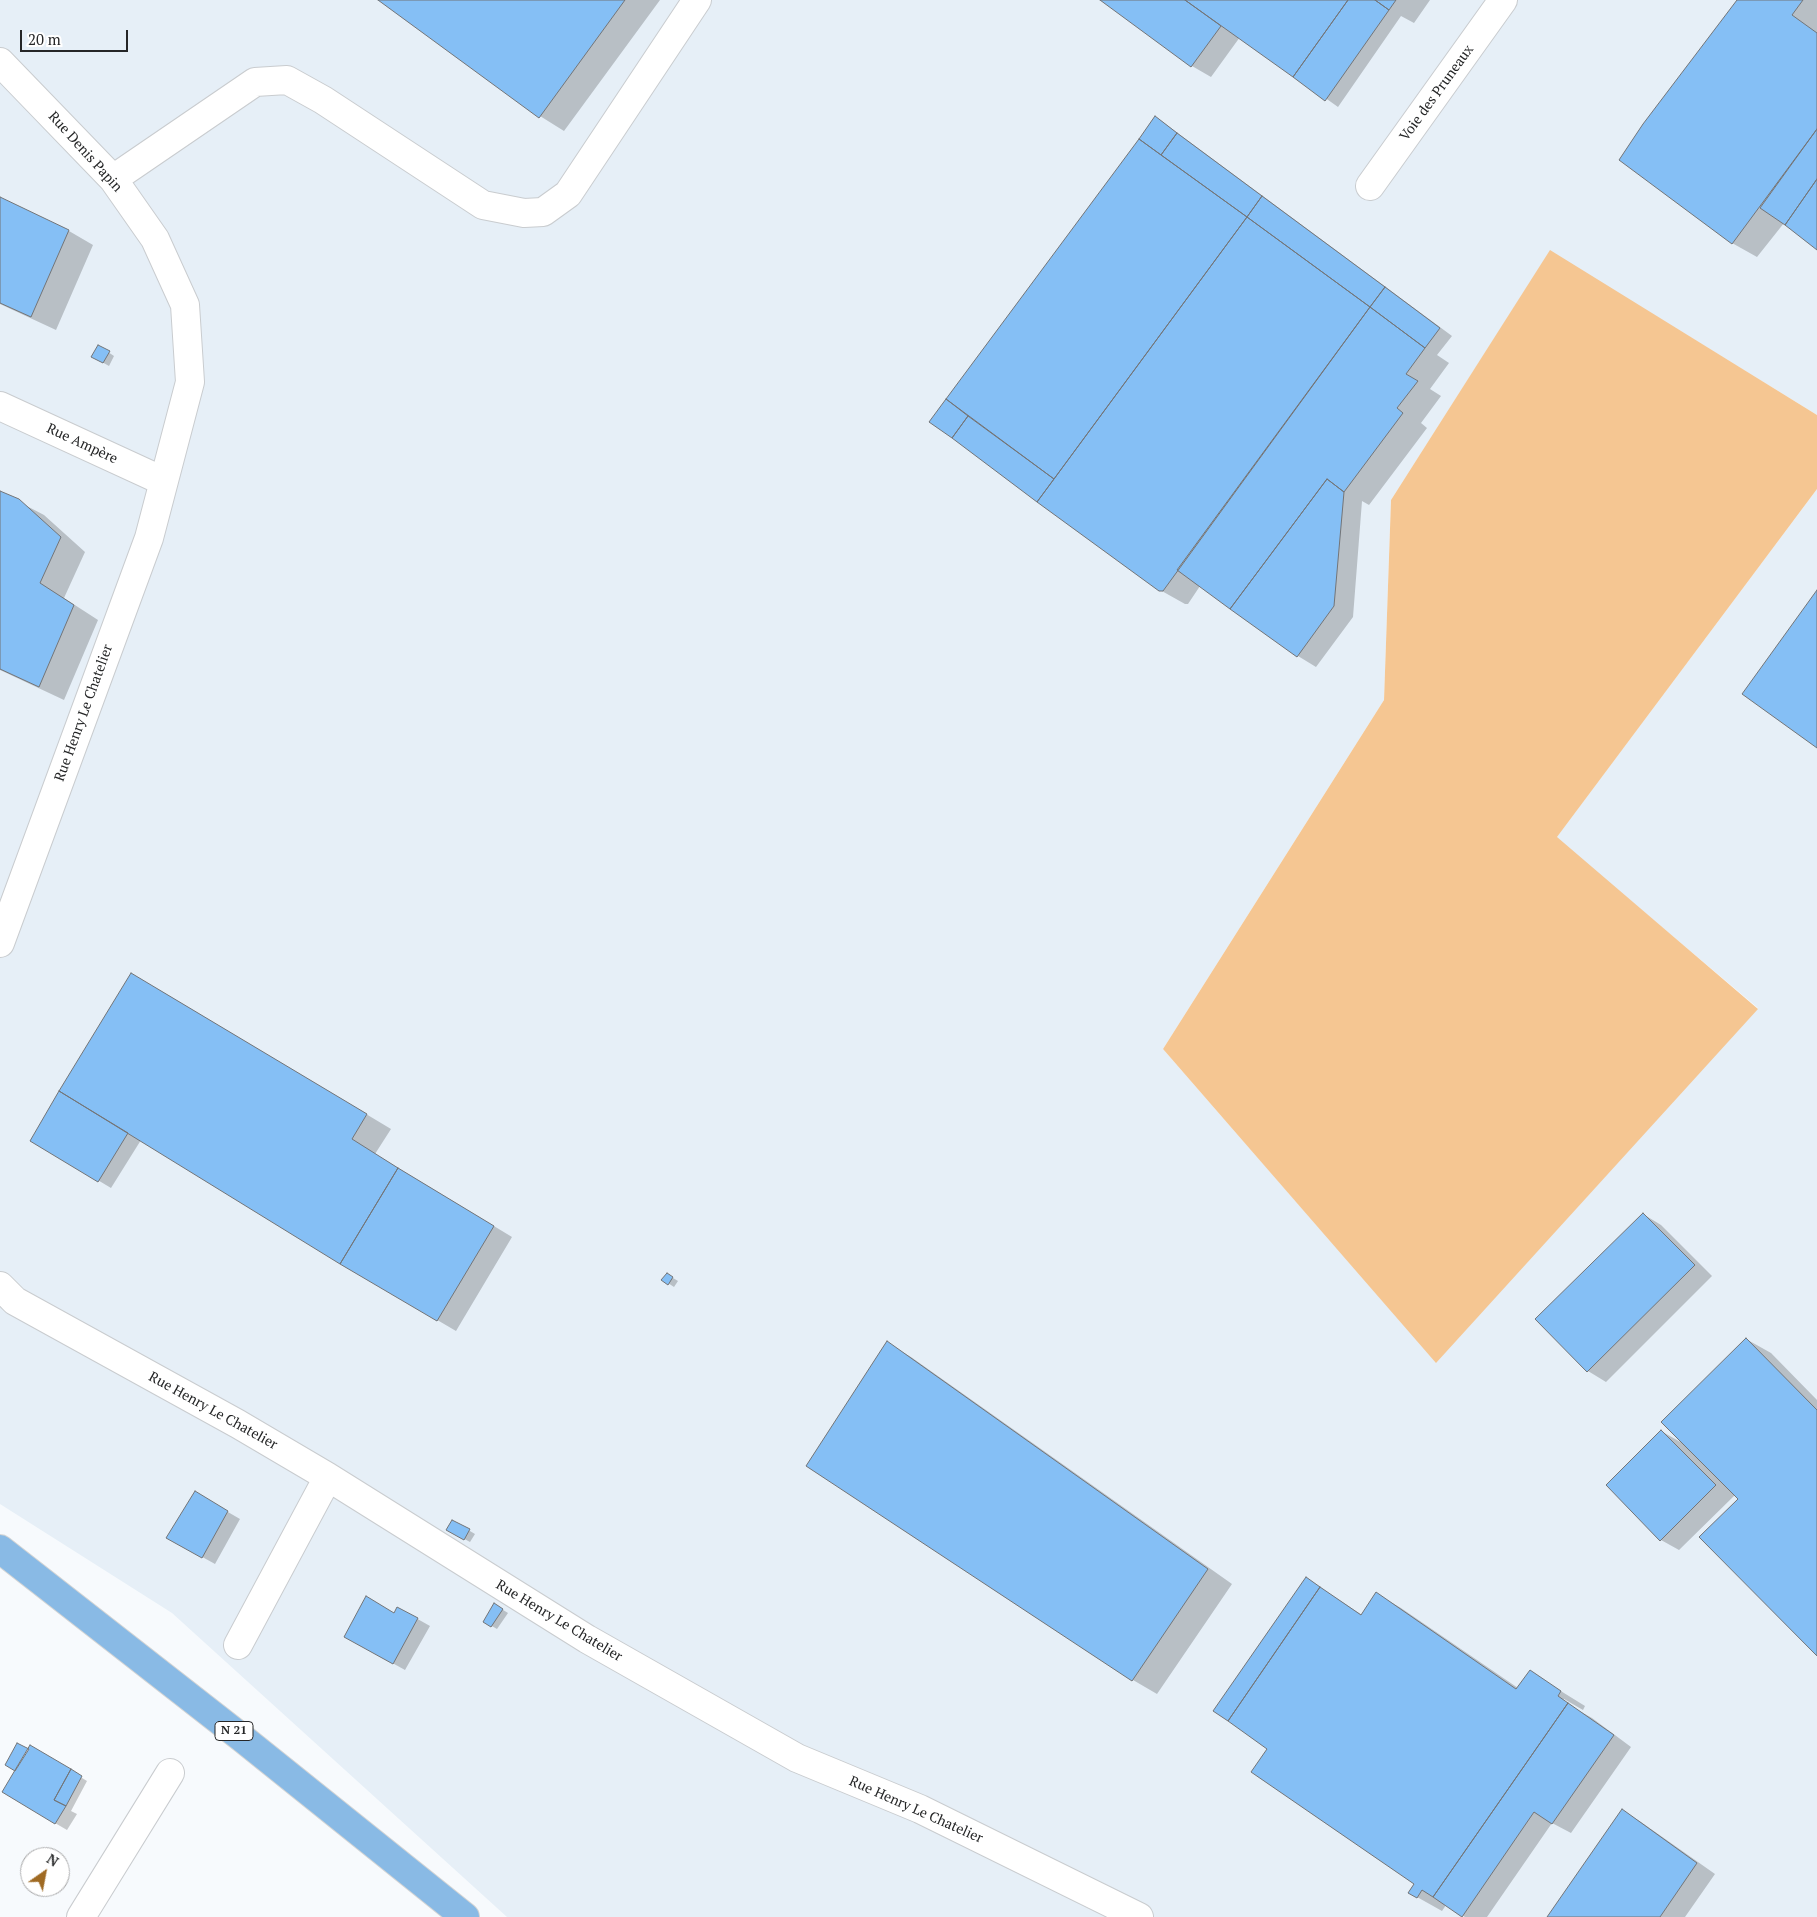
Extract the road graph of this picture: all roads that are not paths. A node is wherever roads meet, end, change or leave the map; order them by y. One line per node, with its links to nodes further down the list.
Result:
1 (697, 0): 4 (street)
2 (1503, 0): 5 (street, Voie des Pruneaux)
3 (0, 62): 4 (street, Rue Denis Papin)
4 (113, 179): 7 (street, Rue Denis Papin)
5 (1370, 186)
6 (0, 406): 7 (street, Rue Ampère)
7 (163, 481): 8 (street, Rue Henry Le Chatelier)
8 (0, 943)
9 (0, 1286): 10 (street, Rue Henry Le Chatelier)
10 (328, 1477): 12 (street); 16 (street, Rue Henry Le Chatelier)
11 (0, 1549): 15 (main road, N 21)
12 (238, 1646)
13 (170, 1773): 14 (street)
14 (81, 1917)
15 (464, 1917)
16 (1140, 1917)

